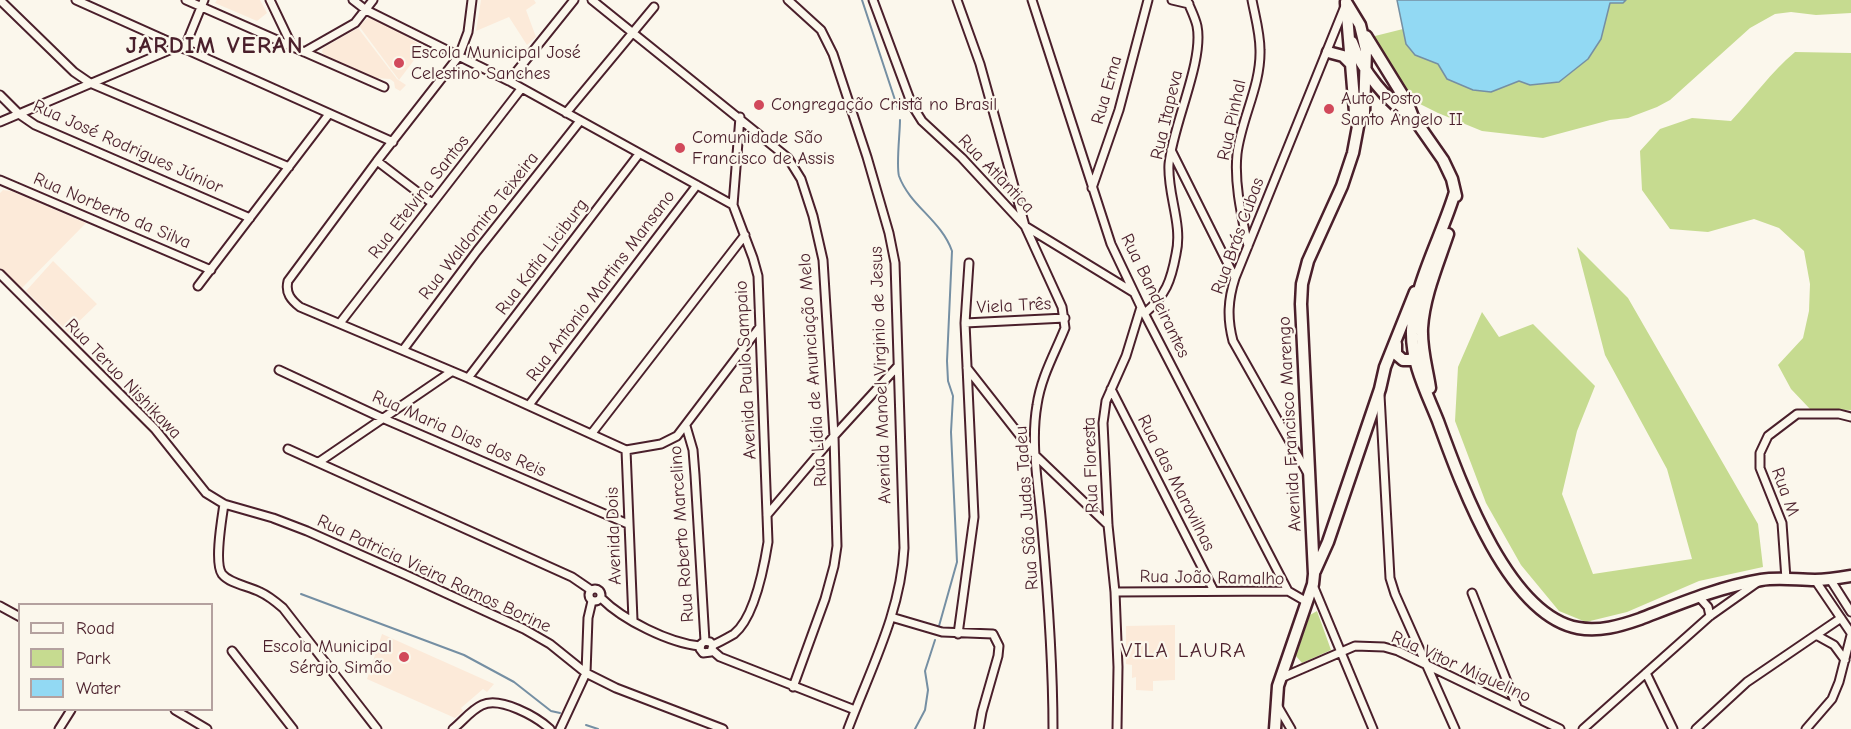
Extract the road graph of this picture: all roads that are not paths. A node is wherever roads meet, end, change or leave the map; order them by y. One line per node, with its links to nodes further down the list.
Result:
1 (0, 0): 33 (street)
2 (76, 0): 25 (street)
3 (186, 0): 19 (street)
4 (270, 0): 26 (street)
5 (353, 0): 21 (street)
6 (373, 0): 21 (street)
7 (472, 0): 29 (street)
8 (574, 0): 32 (street)
9 (592, 0): 24 (street, Rua Lídia de Anunciação Melo)
10 (788, 0): 79 (street, Avenida Manoel Virginio de Jesus)
11 (873, 0): 59 (street, Rua Atlantica)
12 (957, 0): 59 (street)
13 (1032, 0): 54 (street, Rua Bandeirantes)
14 (1148, 0): 54 (street, Rua Ema)
15 (1172, 0): 18 (street, Rua Itapeva)
16 (1252, 0): 61 (street, Rua Pinhal)
17 (1346, 1): 22 (main road, Avenida Francisco Marengo); 23 (main road, Avenida Francisco Marengo); 28 (street, Rua Brás Cubas)
18 (1188, 2): 48 (street, Rua Itapeva)
19 (203, 3): 25 (street); 26 (street)
20 (654, 7): 24 (street)
21 (366, 10): 27 (street); 29 (street)
22 (1360, 25): 31 (main road, Avenida Francisco Marengo); 43 (main road)
23 (1347, 26): 30 (main road, Avenida Francisco Marengo); 31 (main road)
24 (632, 31): 39 (street); 42 (street, Rua Lídia de Anunciação Melo)
25 (181, 47): 33 (street); 41 (street)
26 (292, 47): 27 (street)
27 (304, 52): 34 (street)
28 (1328, 52): 30 (main road); 61 (street, Rua Brás Cubas)
29 (459, 56): 32 (street); 47 (street)
30 (1351, 64): 45 (main road, Avenida Francisco Marengo)
31 (1366, 71): 35 (main road); 37 (main road, Avenida Francisco Marengo)
32 (509, 81): 36 (street)
33 (90, 83): 40 (street); 51 (street)
34 (384, 87)
35 (1380, 88): 37 (main road); 43 (main road)
36 (521, 89): 39 (street); 56 (street, Rua Etelvina Santos)
37 (1365, 91): 45 (main road, Avenida Francisco Marengo)
38 (0, 95): 40 (street, Rua José Rodrigues Júnior)
39 (566, 113): 44 (street)
40 (19, 114): 46 (street); 58 (street, Rua José Rodrigues Júnior)
41 (329, 114): 47 (street); 51 (street)
42 (740, 117): 57 (street); 92 (street, Rua Lídia de Anunciação Melo)
43 (1413, 117): 55 (main road)
44 (580, 121): 49 (street); 76 (street, Rua Waldomiro Teixeira)
45 (1359, 121): 97 (main road, Avenida Francisco Marengo)
46 (0, 122)
47 (393, 142): 50 (street)
48 (1171, 150): 66 (street); 69 (street, Rua Itapeva)
49 (639, 154): 53 (street); 83 (street, Rua Katia Liciburg)
50 (377, 161): 56 (street); 71 (street)
51 (289, 167): 58 (street)
52 (0, 181): 63 (street, Rua Norberto da Silva)
53 (697, 185): 57 (street); 86 (street, Rua Antonio Martins Mansano)
54 (1092, 188): 68 (street, Rua Bandeirantes)
55 (1455, 192): 64 (main road); 75 (main road)
56 (432, 203): 71 (street, Rua Etelvina Santos)
57 (733, 205): 60 (street, Avenida Paulo Sampaio)
58 (250, 218): 63 (street)
59 (1025, 226): 68 (street, Rua Atlantica); 70 (street)
60 (745, 235): 73 (street, Avenida Paulo Sampaio); 91 (street)
61 (1248, 246): 66 (street, Rua Brás Cubas)
62 (969, 263): 72 (street)
63 (212, 270): 67 (street)
64 (1426, 272): 74 (main road); 77 (main road)
65 (0, 274): 98 (street, Rua Teruo Nishikawa)
66 (1235, 278): 97 (street, Rua Brás Cubas)
67 (198, 286)
68 (1133, 292): 69 (street, Rua Bandeirantes)
69 (1143, 310): 85 (street, Rua Floresta); 110 (street, Rua Bandeirantes)
70 (1065, 318): 72 (street, Viela Três); 95 (street, Rua São Judas Tadeu)
71 (340, 323): 76 (street)
72 (965, 323): 80 (street)
73 (759, 328): 90 (street); 99 (street, Avenida Paulo Sampaio)
74 (1398, 335): 78 (main road); 84 (main road)
75 (1423, 349): 77 (main road); 87 (main road)
76 (404, 350): 82 (street)
77 (1414, 358): 78 (main road); 87 (main road)
78 (1400, 359): 84 (main road)
79 (897, 366): 92 (street); 121 (street, Avenida Manoel Virginio de Jesus)
80 (967, 368): 95 (street); 124 (street)
81 (279, 370): 89 (street, Rua Maria Dias dos Reis)
82 (451, 372): 83 (street); 89 (street)
83 (468, 378): 86 (street)
84 (1381, 384): 103 (main road); 132 (street)
85 (1111, 388): 101 (street, Rua Floresta); 109 (street, Rua das Maravilhas)
86 (529, 405): 91 (street)
87 (1435, 414): 113 (main road)
88 (1851, 417): 105 (street, Rua M)
89 (382, 418): 96 (street); 100 (street, Rua Maria Dias dos Reis)
90 (686, 426): 94 (street); 127 (street, Rua Roberto Marcelino)
91 (592, 433): 94 (street)
92 (834, 436): 99 (street); 136 (street, Rua Lídia de Anunciação Melo)
93 (288, 449): 96 (street)
94 (626, 450): 100 (street, Avenida Dois)
95 (1036, 456): 101 (street); 144 (street, Rua São Judas Tadeu)
96 (319, 462): 108 (street)
97 (1308, 474): 103 (main road, Avenida Francisco Marengo)
98 (224, 504): 133 (street, Rua Patricia Vieira Ramos Borine); 148 (street)
99 (767, 515): 128 (street, Avenida Paulo Sampaio)
100 (628, 524): 123 (street, Avenida Dois)
101 (1108, 525): 111 (street, Rua Floresta)
102 (1851, 576): 106 (main road)
103 (1314, 579): 116 (main road, Avenida Francisco Marengo); 130 (street)
104 (1762, 579): 105 (main road); 113 (main road); 120 (street)
105 (1786, 579): 107 (main road)
106 (1830, 579): 107 (main road); 118 (street)
107 (1815, 580): 122 (street)
108 (591, 590): 114 (street); 115 (street)
109 (1214, 591): 110 (street, Rua João Ramalho); 111 (street, Rua João Ramalho)
110 (1288, 591): 116 (street, Rua João Ramalho)
111 (1115, 592): 153 (street, Rua Floresta)
112 (1472, 593): 138 (street)
113 (1699, 597): 120 (street)
114 (601, 598): 115 (street); 123 (street)
115 (592, 601): 133 (street)
116 (1307, 602): 135 (main road, Avenida Francisco Marengo)
117 (0, 606): 119 (street)
118 (1851, 612)
119 (18, 616)
120 (1710, 616): 134 (street)
121 (891, 617): 124 (street); 139 (street, Avenida Manoel Virginio de Jesus)
122 (1841, 618): 125 (street); 126 (street)
123 (633, 620): 127 (street)
124 (958, 634): 152 (street)
125 (1851, 634): 131 (street)
126 (1816, 635): 131 (street); 161 (street)
127 (702, 644): 128 (street); 128 (street)
128 (713, 648): 136 (street)
129 (232, 651): 147 (street)
130 (1340, 652): 132 (street, Rua Vitor Miguelino); 135 (street, Rua Vitor Miguelino); 156 (street)
131 (1845, 660): 162 (street)
132 (1427, 665): 138 (street, Rua Vitor Miguelino); 157 (street)
133 (586, 673): 143 (street); 150 (street, Rua Patricia Vieira Ramos Borine)
134 (1646, 673): 159 (street); 160 (street)
135 (1281, 678): 137 (main road, Avenida Francisco Marengo)
136 (793, 687): 139 (street)
137 (1276, 702): 154 (main road, Avenida Francisco Marengo); 155 (street)
138 (1517, 707): 158 (street, Rua Vitor Miguelino)
139 (855, 710): 151 (street, Avenida Manoel Virginio de Jesus)
140 (70, 711): 145 (street)
141 (177, 711): 146 (street)
142 (458, 728): 149 (street)
143 (562, 728)
144 (1052, 728)
145 (59, 729)
146 (207, 729)
147 (293, 729)
148 (377, 729)
149 (550, 729)
150 (723, 729)
151 (848, 729)
152 (979, 729)
153 (1117, 729)
154 (1275, 729)
155 (1291, 729)
156 (1373, 729)
157 (1455, 729)
158 (1560, 729)
159 (1583, 729)
160 (1673, 729)
161 (1696, 729)
162 (1806, 729)

